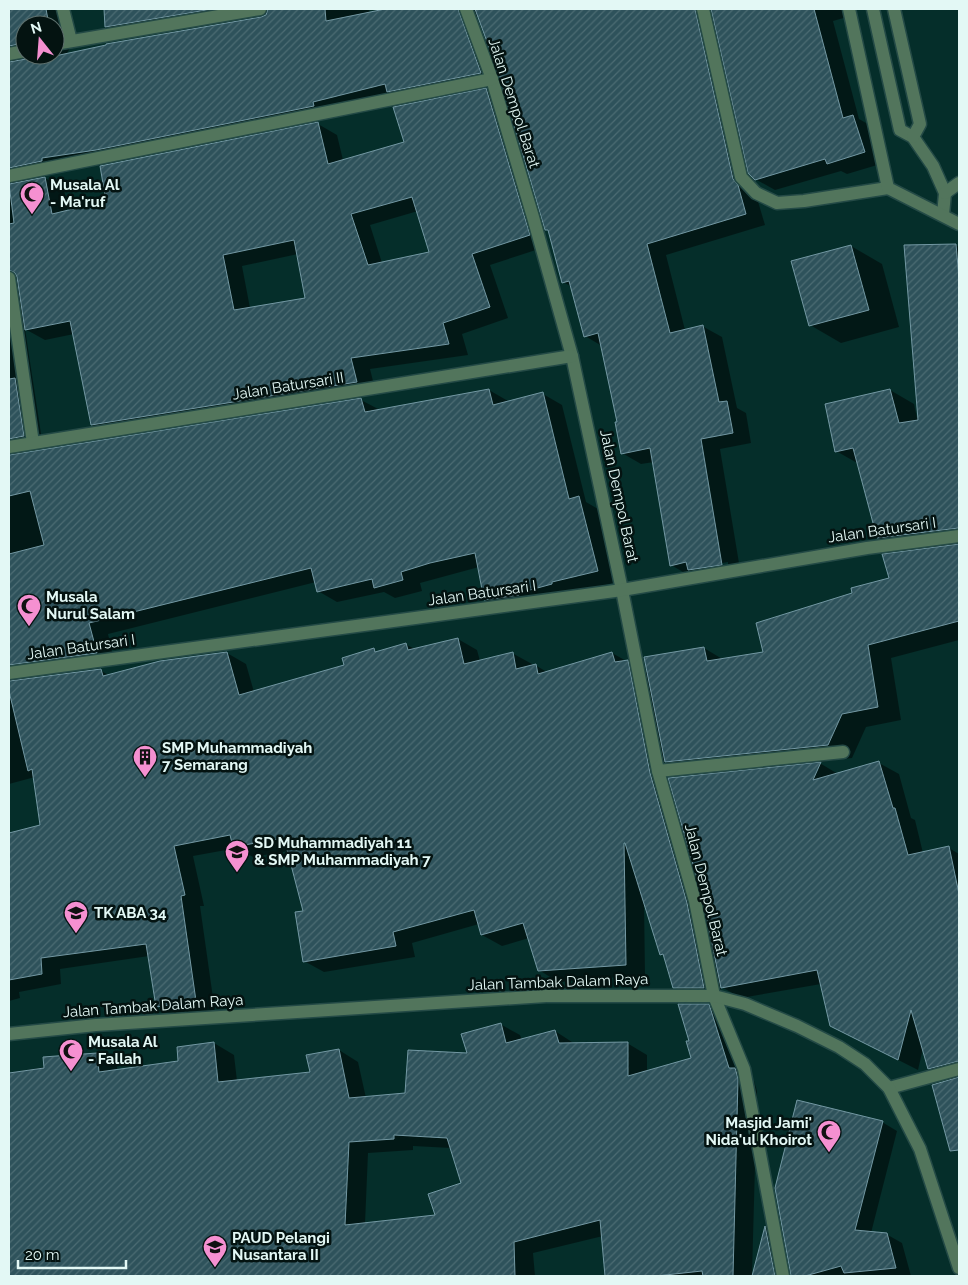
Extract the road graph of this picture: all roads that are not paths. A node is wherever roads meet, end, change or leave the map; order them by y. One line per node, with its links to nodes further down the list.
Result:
1 (63, 9): 8 (street)
2 (255, 9): 8 (street)
3 (466, 9): 10 (street, Jalan Dempol Barat)
4 (703, 9): 14 (street)
5 (849, 9): 14 (street)
6 (873, 9): 11 (street)
7 (894, 9): 11 (street)
8 (70, 41): 9 (street)
9 (65, 42)
10 (492, 79): 12 (street); 19 (street, Jalan Dempol Barat)
11 (913, 137): 15 (street)
12 (9, 176)
13 (959, 183): 15 (street)
14 (888, 188): 16 (street)
15 (946, 193): 16 (street)
16 (943, 215): 17 (street)
17 (959, 224)
18 (9, 278): 20 (street)
19 (572, 356): 20 (street, Jalan Batursari II); 23 (street, Jalan Dempol Barat)
20 (33, 443): 21 (street, Jalan Batursari II)
21 (9, 447)
22 (959, 536): 23 (street, Jalan Batursari I)
23 (622, 590): 24 (street, Jalan Batursari I); 26 (street, Jalan Dempol Barat)
24 (9, 673)
25 (843, 752): 26 (street)
26 (658, 771): 27 (street, Jalan Dempol Barat)
27 (714, 996): 28 (street, Jalan Tambak Dalam Raya); 30 (street, Jalan Tambak Dalam Raya); 32 (street, Jalan Dempol Barat)
28 (9, 1034)
29 (959, 1069): 30 (street)
30 (889, 1088): 31 (street, Jalan Tambak Dalam Raya)
31 (959, 1268)
32 (783, 1276)

